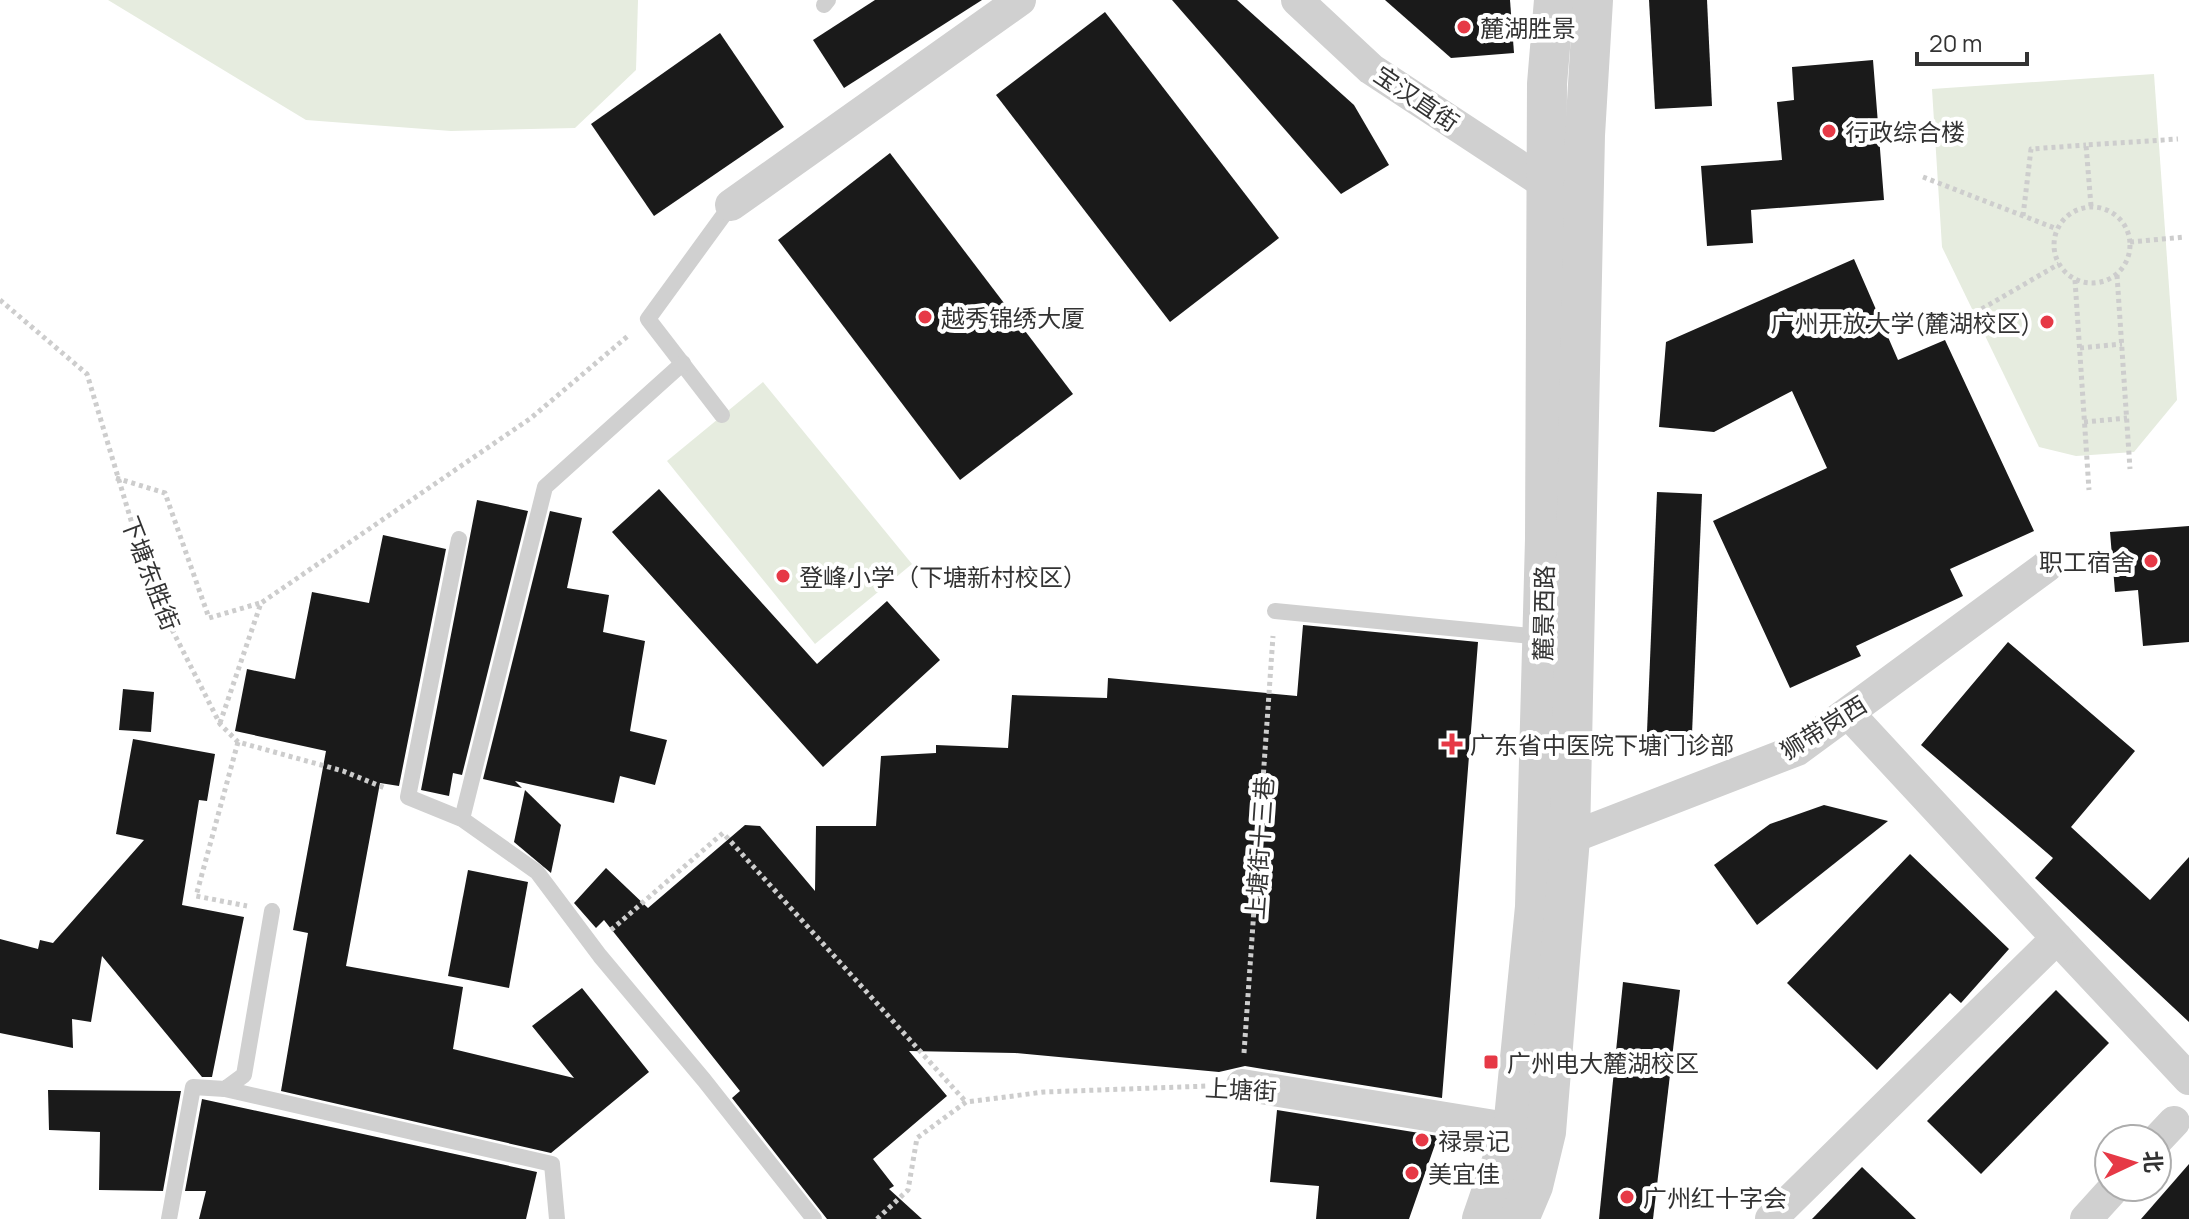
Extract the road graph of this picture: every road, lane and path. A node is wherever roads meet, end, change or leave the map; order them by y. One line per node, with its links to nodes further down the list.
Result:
1 (1020, 0): 9 (street)
2 (1297, 0): 8 (street, 宝汉直街)
3 (1554, 0): 8 (street, 麓景西路)
4 (1593, 0): 40 (street, 麓景西路)
5 (2178, 139): 6 (path)
6 (2086, 145): 10 (path); 11 (path)
7 (1923, 177): 11 (path)
8 (1546, 184): 34 (street, 麓景西路)
9 (731, 205): 19 (lane)
10 (2091, 206): 12 (path); 14 (path)
11 (2023, 216): 12 (path)
12 (2057, 229): 15 (path)
13 (2185, 237): 14 (path)
14 (2130, 242): 16 (path)
15 (2059, 264): 17 (path); 20 (path)
16 (2117, 275): 17 (path); 21 (path)
17 (2075, 279): 22 (path)
18 (0, 300): 28 (path, 下塘东胜街)
19 (648, 319): 23 (lane); 32 (path)
20 (1961, 321)
21 (2122, 344): 22 (path); 25 (path)
22 (2080, 348): 26 (path)
23 (683, 363): 24 (lane); 39 (lane)
24 (722, 415)
25 (2127, 418): 26 (path); 27 (path)
26 (2084, 422): 29 (path)
27 (2130, 469)
28 (116, 478): 32 (path); 36 (path, 下塘东胜街)
29 (2089, 490)
30 (459, 539): 38 (lane)
31 (2047, 566): 35 (street, 狮带岗西)
32 (261, 603): 36 (path)
33 (1275, 611): 34 (lane); 45 (path, 上塘街十三巷)
34 (1542, 637): 48 (street, 麓景西路)
35 (1849, 714): 40 (street, 狮带岗西); 42 (street)
36 (220, 724): 37 (path, 下塘东胜街)
37 (238, 742): 38 (path, 下塘东胜街); 41 (path)
38 (408, 797): 39 (lane)
39 (462, 819): 43 (lane)
40 (1570, 838): 55 (street, 麓景西路)
41 (272, 911): 46 (lane)
42 (2057, 938): 44 (street); 56 (street)
43 (592, 946): 47 (path); 52 (lane)
44 (2189, 1079)
45 (1242, 1085): 47 (path, 上塘街); 48 (street, 上塘街)
46 (225, 1089): 50 (lane); 51 (lane)
47 (966, 1102): 53 (path, 上塘街)
48 (1513, 1129): 54 (street, 麓景西路)
49 (2100, 1203): 57 (street)
50 (169, 1219)
51 (557, 1219)
52 (814, 1219)
53 (877, 1219)
54 (1482, 1219)
55 (1519, 1219)
56 (1771, 1219)
57 (2086, 1219)

